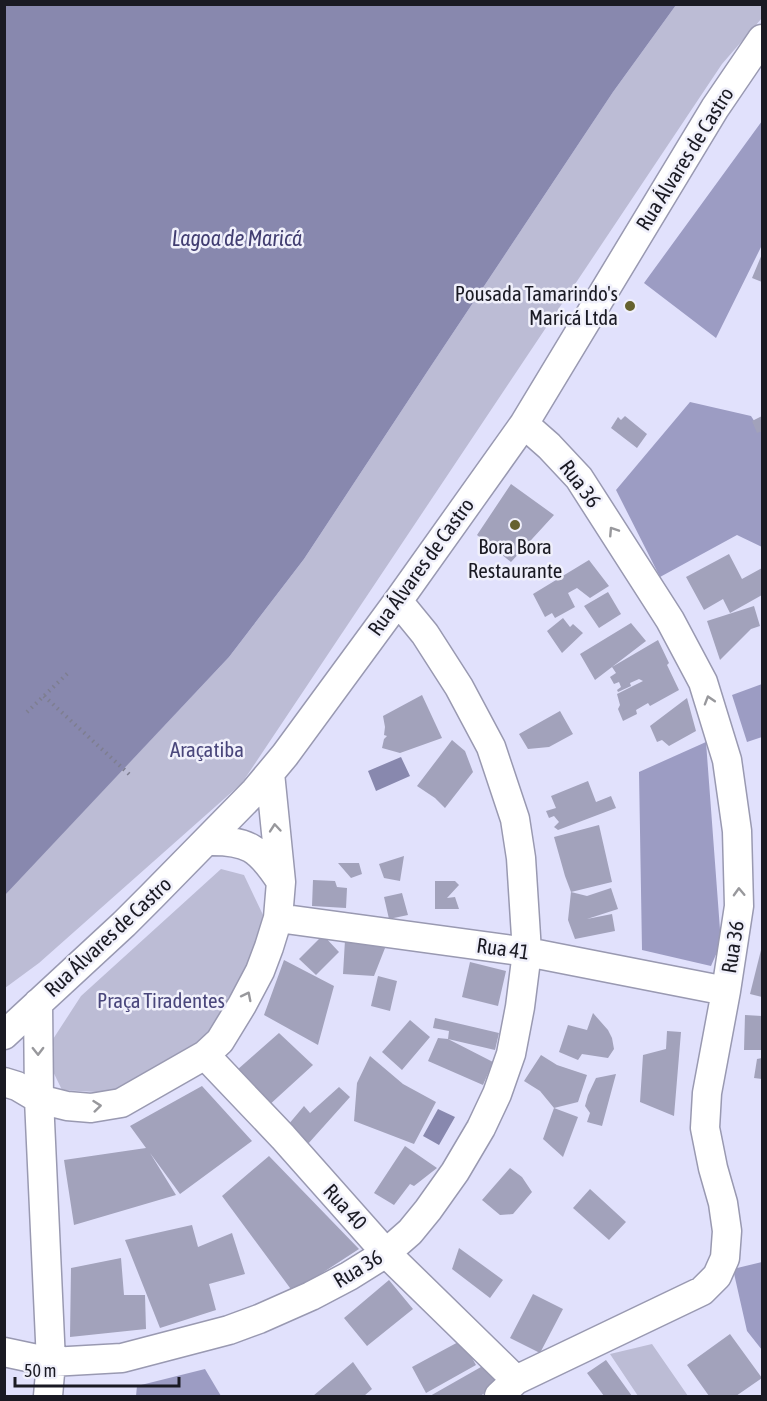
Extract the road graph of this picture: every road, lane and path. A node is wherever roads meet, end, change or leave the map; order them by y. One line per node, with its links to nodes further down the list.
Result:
1 (762, 39): 2 (street, Rua Álvares de Castro)
2 (524, 424): 3 (street, Rua Álvares de Castro); 13 (street, Rua 36, one-way to 2)
3 (398, 601): 7 (street, Rua Álvares de Castro); 12 (street, Rua 36)
4 (68, 673): 5 (path)
5 (44, 696): 6 (path); 8 (path)
6 (27, 712)
7 (270, 773): 9 (street, Rua Álvares de Castro); 10 (street, one-way to 7)
8 (130, 775)
9 (207, 841): 10 (street); 14 (street, Rua Álvares de Castro)
10 (281, 882): 11 (street)
11 (278, 918): 12 (street, Rua 41); 16 (street, one-way to 11)
12 (527, 952): 13 (street, Rua 41); 19 (street, Rua 36)
13 (726, 991): 22 (street, Rua 36)
14 (38, 1004): 15 (street, Rua Álvares de Castro); 18 (street, one-way to 18)
15 (4, 1035)
16 (205, 1055): 18 (street, one-way to 16); 19 (street, Rua 40)
17 (4, 1082): 18 (street)
18 (39, 1099): 21 (street)
19 (386, 1253): 21 (street, Rua 36); 22 (street, Rua 40)
20 (4, 1352): 21 (street, Rua 36)
21 (51, 1362): 23 (street)
22 (507, 1388)
23 (48, 1396)

